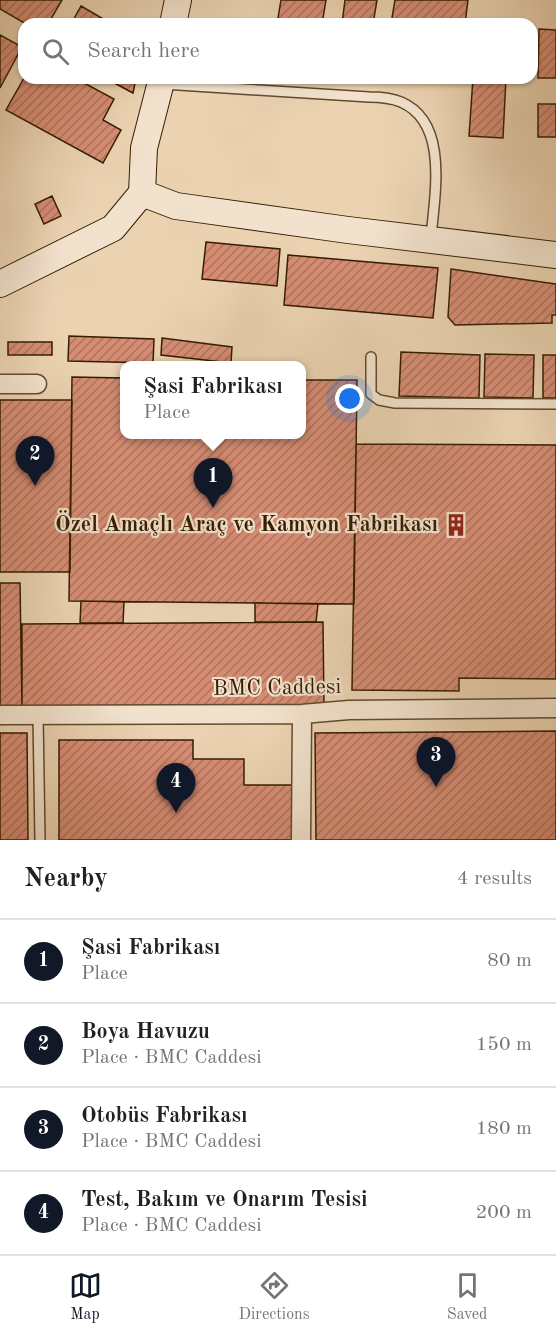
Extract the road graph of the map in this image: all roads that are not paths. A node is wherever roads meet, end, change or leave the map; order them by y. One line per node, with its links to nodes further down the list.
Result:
1 (178, 0): 2 (street)
2 (174, 18)
3 (161, 84): 5 (street)
4 (202, 84): 6 (lane)
5 (142, 193): 6 (street); 8 (street)
6 (431, 240): 7 (street)
7 (556, 255)
8 (0, 284)
9 (371, 357): 12 (lane)
10 (0, 384): 11 (street)
11 (37, 384)
12 (556, 404)
13 (556, 708): 14 (street, BMC Caddesi)
14 (302, 714): 16 (street, BMC Caddesi); 18 (street)
15 (0, 715): 16 (street, BMC Caddesi)
16 (38, 715): 17 (lane)
17 (40, 840)
18 (301, 840)

